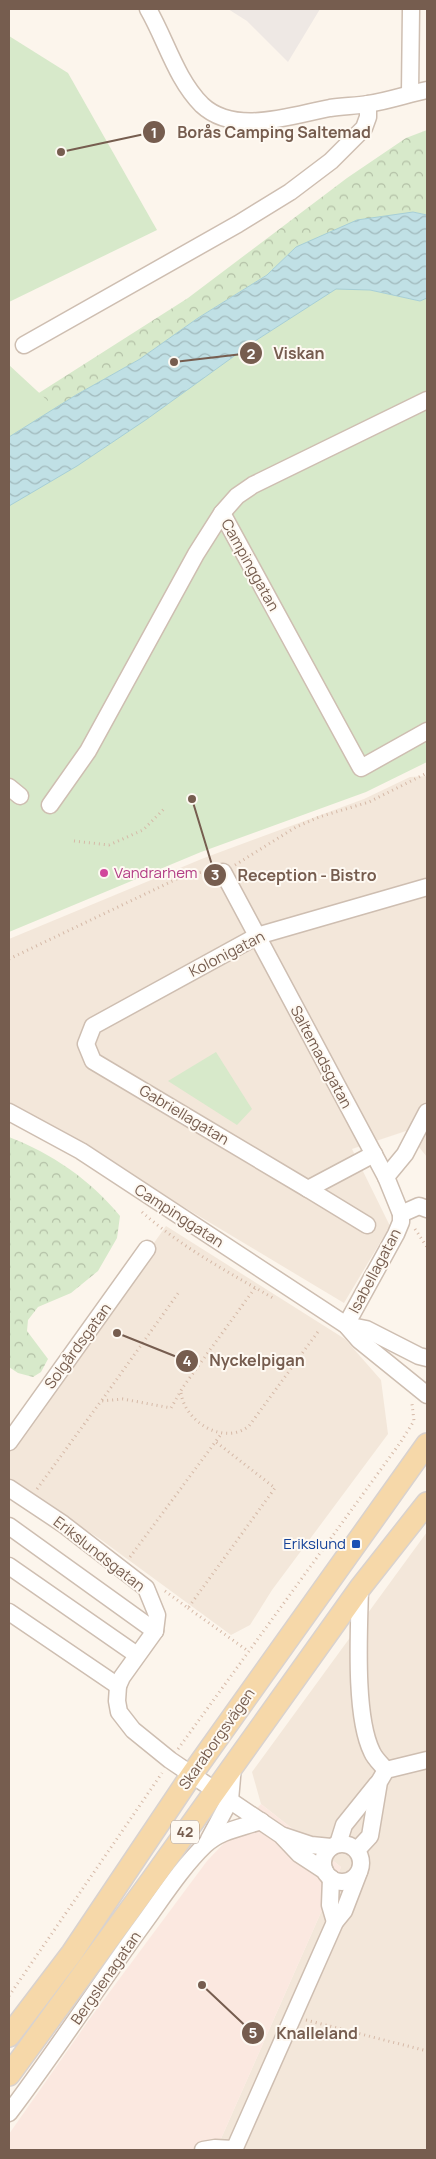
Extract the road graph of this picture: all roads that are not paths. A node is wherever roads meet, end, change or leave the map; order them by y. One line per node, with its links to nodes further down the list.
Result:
1 (148, 9): 5 (street)
2 (410, 9): 4 (street)
3 (427, 90): 4 (street)
4 (410, 94): 5 (street)
5 (368, 104): 6 (street)
6 (24, 345)
7 (427, 400): 8 (street)
8 (222, 514): 9 (street, Campinggatan); 10 (street, Campinggatan)
9 (427, 731)
10 (50, 804)
11 (223, 872): 13 (street, Saltemadsgatan)
12 (427, 887): 13 (street, Kolonigatan)
13 (257, 936): 14 (street, Kolonigatan); 17 (street, Saltemadsgatan)
14 (93, 1026): 19 (street, Gabriellagatan)
15 (9, 1112): 24 (street, Campinggatan)
16 (427, 1112): 18 (street)
17 (374, 1154): 18 (street, Saltemadsgatan); 19 (street)
18 (386, 1177): 21 (street, Isabellagatan)
19 (308, 1190): 22 (street, Gabriellagatan)
20 (427, 1209): 21 (street)
21 (401, 1214): 24 (street, Isabellagatan)
22 (367, 1225)
23 (147, 1249): 27 (street, Solgårdsgatan)
24 (346, 1325): 25 (street, Campinggatan); 26 (street, Campinggatan)
25 (427, 1358)
26 (427, 1395)
27 (9, 1442)
28 (427, 1444): 39 (main road, Skaraborgsvägen / 42)
29 (9, 1488): 35 (street, Erikslundsgatan)
30 (427, 1503): 33 (main road, Skaraborgsvägen / 42)
31 (9, 1526): 35 (street)
32 (9, 1566): 36 (street)
33 (360, 1588): 40 (street); 41 (main road, Skaraborgsvägen / 42)
34 (9, 1612): 37 (street)
35 (155, 1631): 36 (street)
36 (137, 1655): 37 (street)
37 (118, 1686): 39 (street)
38 (427, 1760): 40 (street)
39 (192, 1774): 41 (street); 50 (main road, Skaraborgsvägen / 42)
40 (382, 1776): 45 (street); 46 (street)
41 (222, 1795): 42 (street); 44 (street, Bergslenagatan); 51 (main road, Skaraborgsvägen / 42)
42 (261, 1821): 43 (street); 44 (street, Bergslenagatan)
43 (281, 1835): 45 (street); 48 (street)
44 (205, 1845): 52 (street, Bergslenagatan)
45 (334, 1846): 46 (street); 48 (street)
46 (356, 1850): 47 (street)
47 (359, 1872): 48 (street); 49 (street)
48 (328, 1874): 49 (street)
49 (335, 1922): 54 (street)
50 (9, 2036)
51 (9, 2075)
52 (9, 2113)
53 (203, 2150): 54 (street)
54 (234, 2150)

